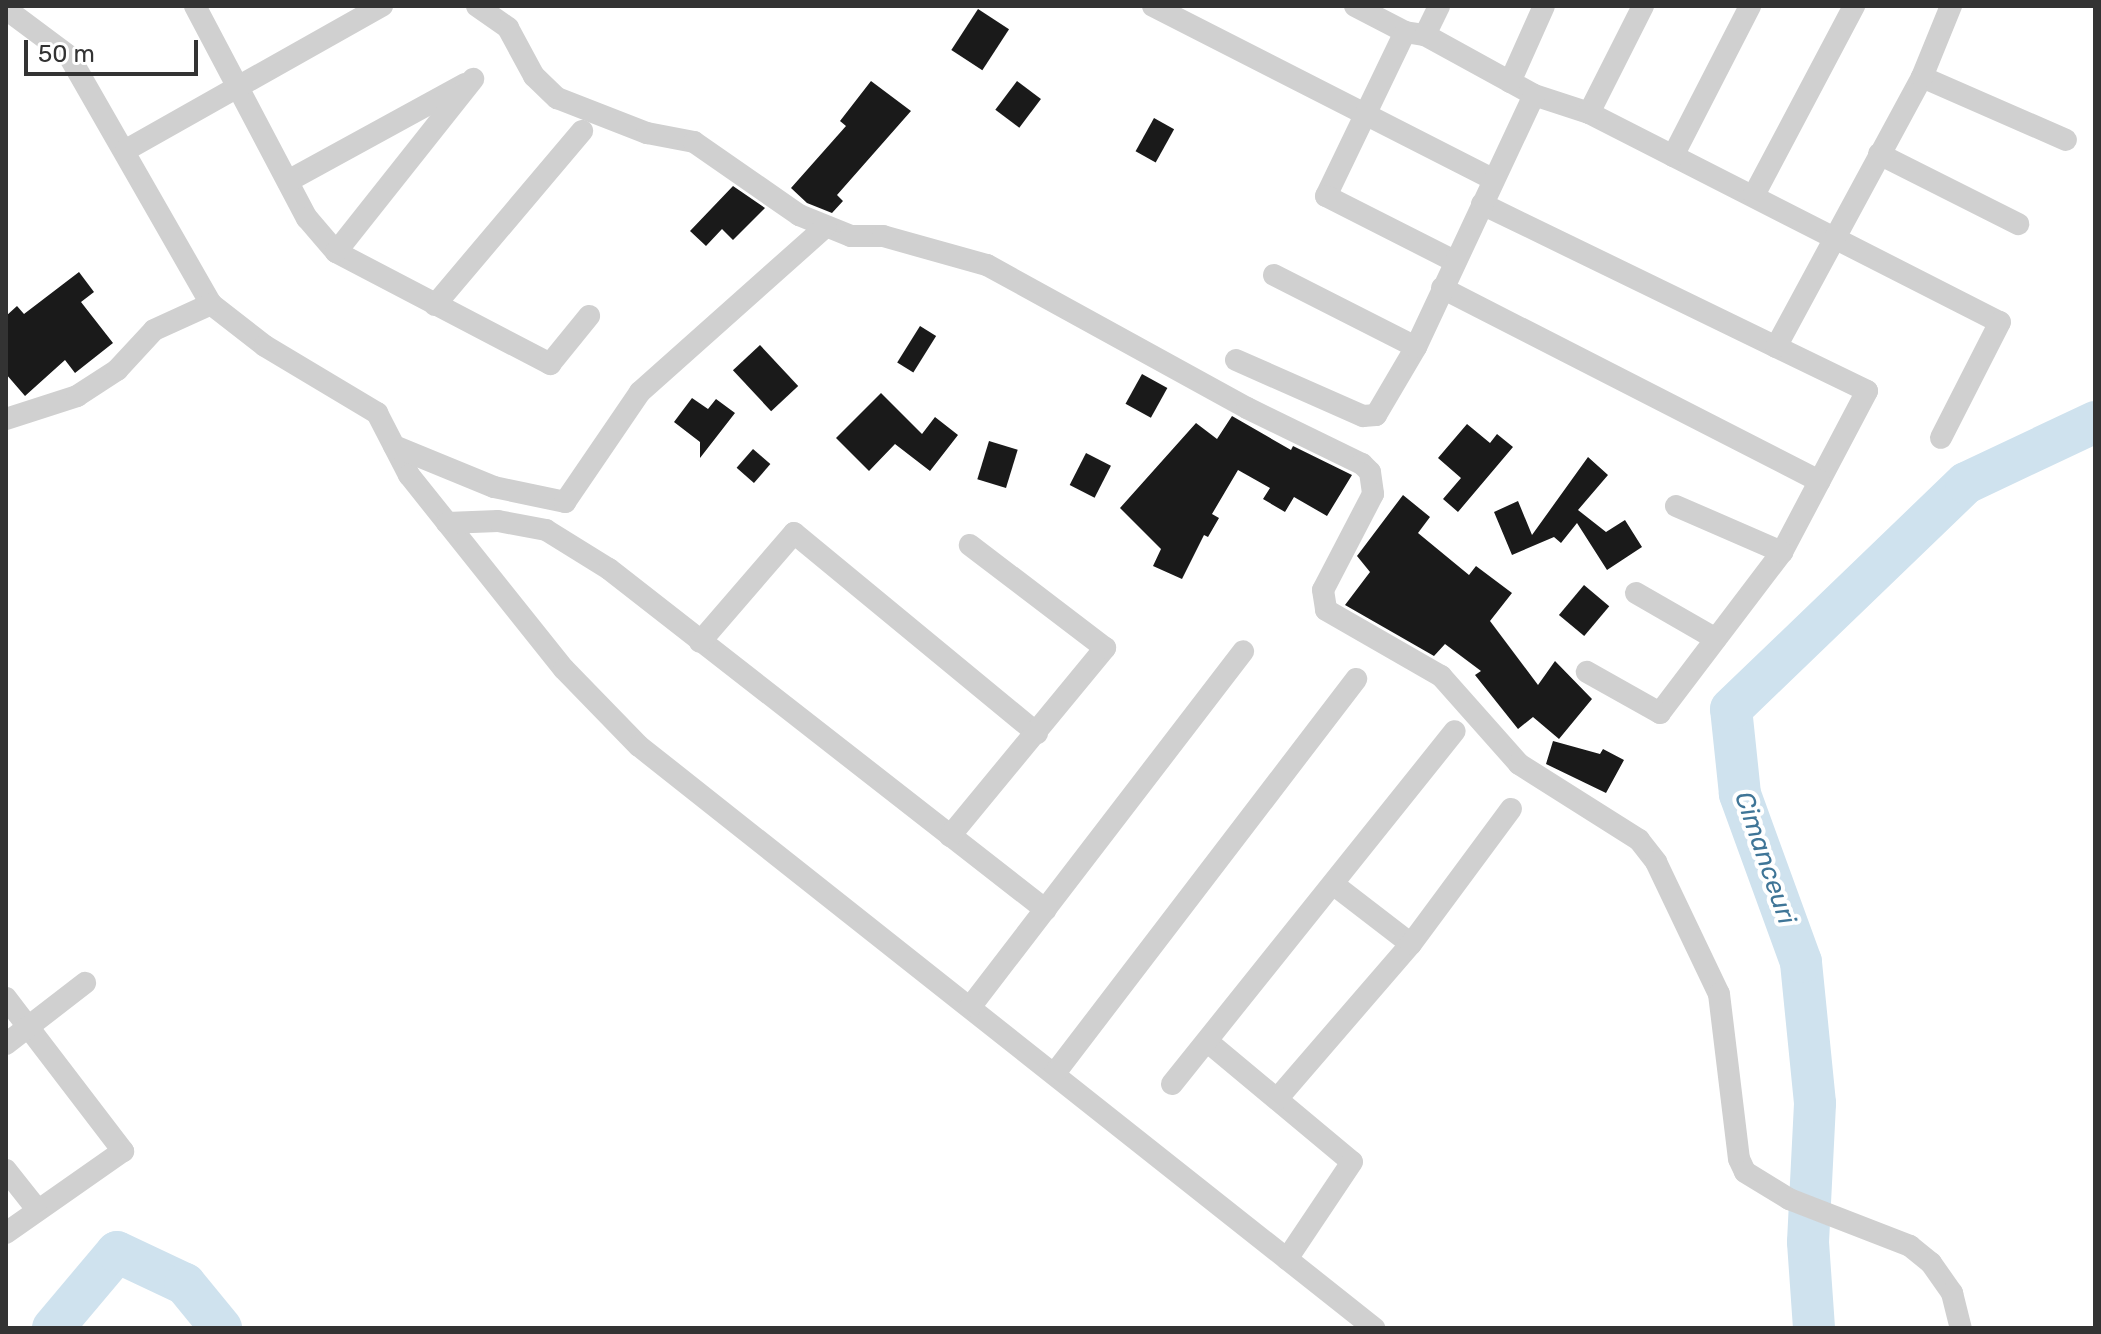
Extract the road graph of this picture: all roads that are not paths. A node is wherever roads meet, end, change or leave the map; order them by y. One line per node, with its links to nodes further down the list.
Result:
1 (195, 6): 16 (street)
2 (382, 6): 16 (street)
3 (477, 6): 30 (street)
4 (1153, 6): 19 (street)
5 (1355, 6): 13 (street)
6 (1439, 6): 13 (street)
7 (1544, 6): 15 (street)
8 (1643, 6): 18 (street)
9 (1750, 6): 24 (street)
10 (1854, 6): 27 (street)
11 (1951, 6): 14 (street)
12 (6, 9): 22 (street)
13 (1415, 34): 15 (street); 19 (street)
14 (1922, 77): 21 (street); 23 (street)
15 (1510, 82): 17 (street)
16 (239, 87): 22 (street); 26 (street)
17 (1534, 95): 18 (street); 25 (street)
18 (1589, 113): 24 (street)
19 (1362, 115): 25 (street); 33 (street)
20 (582, 131): 37 (street)
21 (2066, 140)
22 (126, 150): 36 (street)
23 (1879, 154): 29 (street); 31 (street)
24 (1673, 156): 27 (street)
25 (1493, 179): 28 (street)
26 (288, 181): 32 (street); 32 (street)
27 (1754, 195): 31 (street)
28 (1482, 204): 33 (street); 40 (street)
29 (2018, 224)
30 (826, 226): 44 (street); 77 (street)
31 (1832, 238): 40 (street); 43 (street)
32 (336, 252): 37 (street)
33 (1454, 261): 35 (street)
34 (1274, 275): 39 (street)
35 (1442, 288): 39 (street); 45 (street)
36 (211, 304): 42 (street); 44 (street)
37 (435, 305): 38 (street)
38 (589, 316)
39 (1416, 347): 41 (street)
40 (1776, 347): 45 (street)
41 (1236, 360)
42 (6, 419)
43 (1941, 438)
44 (394, 446): 47 (street)
45 (1819, 481): 49 (street)
46 (1676, 506): 49 (street)
47 (447, 523): 52 (street); 65 (street)
48 (970, 545): 57 (street)
49 (1782, 552): 51 (street)
50 (1636, 593): 51 (street)
51 (1716, 639): 54 (street)
52 (700, 642): 57 (street); 59 (street)
53 (1243, 651): 61 (street)
54 (1587, 672)
55 (1356, 679): 69 (street)
56 (1455, 731): 60 (street)
57 (1037, 733): 59 (street)
58 (1511, 809): 62 (street)
59 (950, 836): 61 (street)
60 (1333, 884): 62 (street); 67 (street)
61 (1046, 910): 65 (street)
62 (1411, 944): 71 (street)
63 (85, 983): 66 (street)
64 (6, 998): 66 (street)
65 (971, 1006): 69 (street)
66 (28, 1027): 68 (street); 73 (street)
67 (1208, 1042): 70 (street); 71 (street)
68 (6, 1044)
69 (1055, 1073): 75 (street)
70 (1172, 1084)
71 (1277, 1099): 75 (street)
72 (6, 1170): 73 (street)
73 (36, 1208): 74 (street)
74 (6, 1233)
75 (1287, 1259): 76 (street)
76 (1374, 1328)
77 (1961, 1328)

